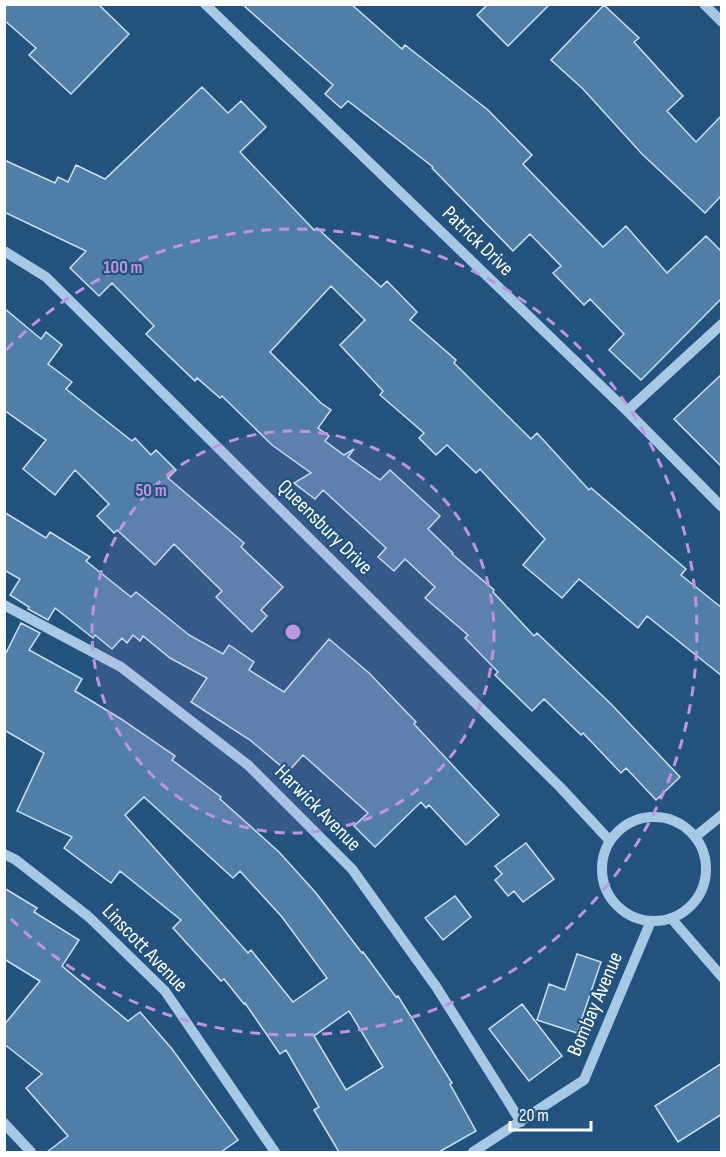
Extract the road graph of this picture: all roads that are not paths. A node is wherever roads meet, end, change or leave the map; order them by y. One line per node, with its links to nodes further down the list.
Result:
1 (205, 4): 6 (street, Patrick Drive)
2 (704, 4): 3 (street)
3 (722, 22)
4 (4, 251): 11 (street, Queensbury Drive)
5 (722, 324): 6 (street)
6 (627, 411): 7 (street, Patrick Drive)
7 (722, 507)
8 (4, 605): 16 (street, Harwick Avenue)
9 (722, 814): 10 (street)
10 (695, 837): 11 (street); 13 (street)
11 (610, 841): 14 (street)
12 (4, 854): 19 (street, Linscott Avenue)
13 (671, 918): 14 (street); 15 (street)
14 (651, 921): 16 (street, Bombay Avenue)
15 (722, 977)
16 (522, 1122): 20 (street, Bombay Avenue)
17 (4, 1123): 18 (street)
18 (31, 1152)
19 (275, 1152)
20 (473, 1152)

